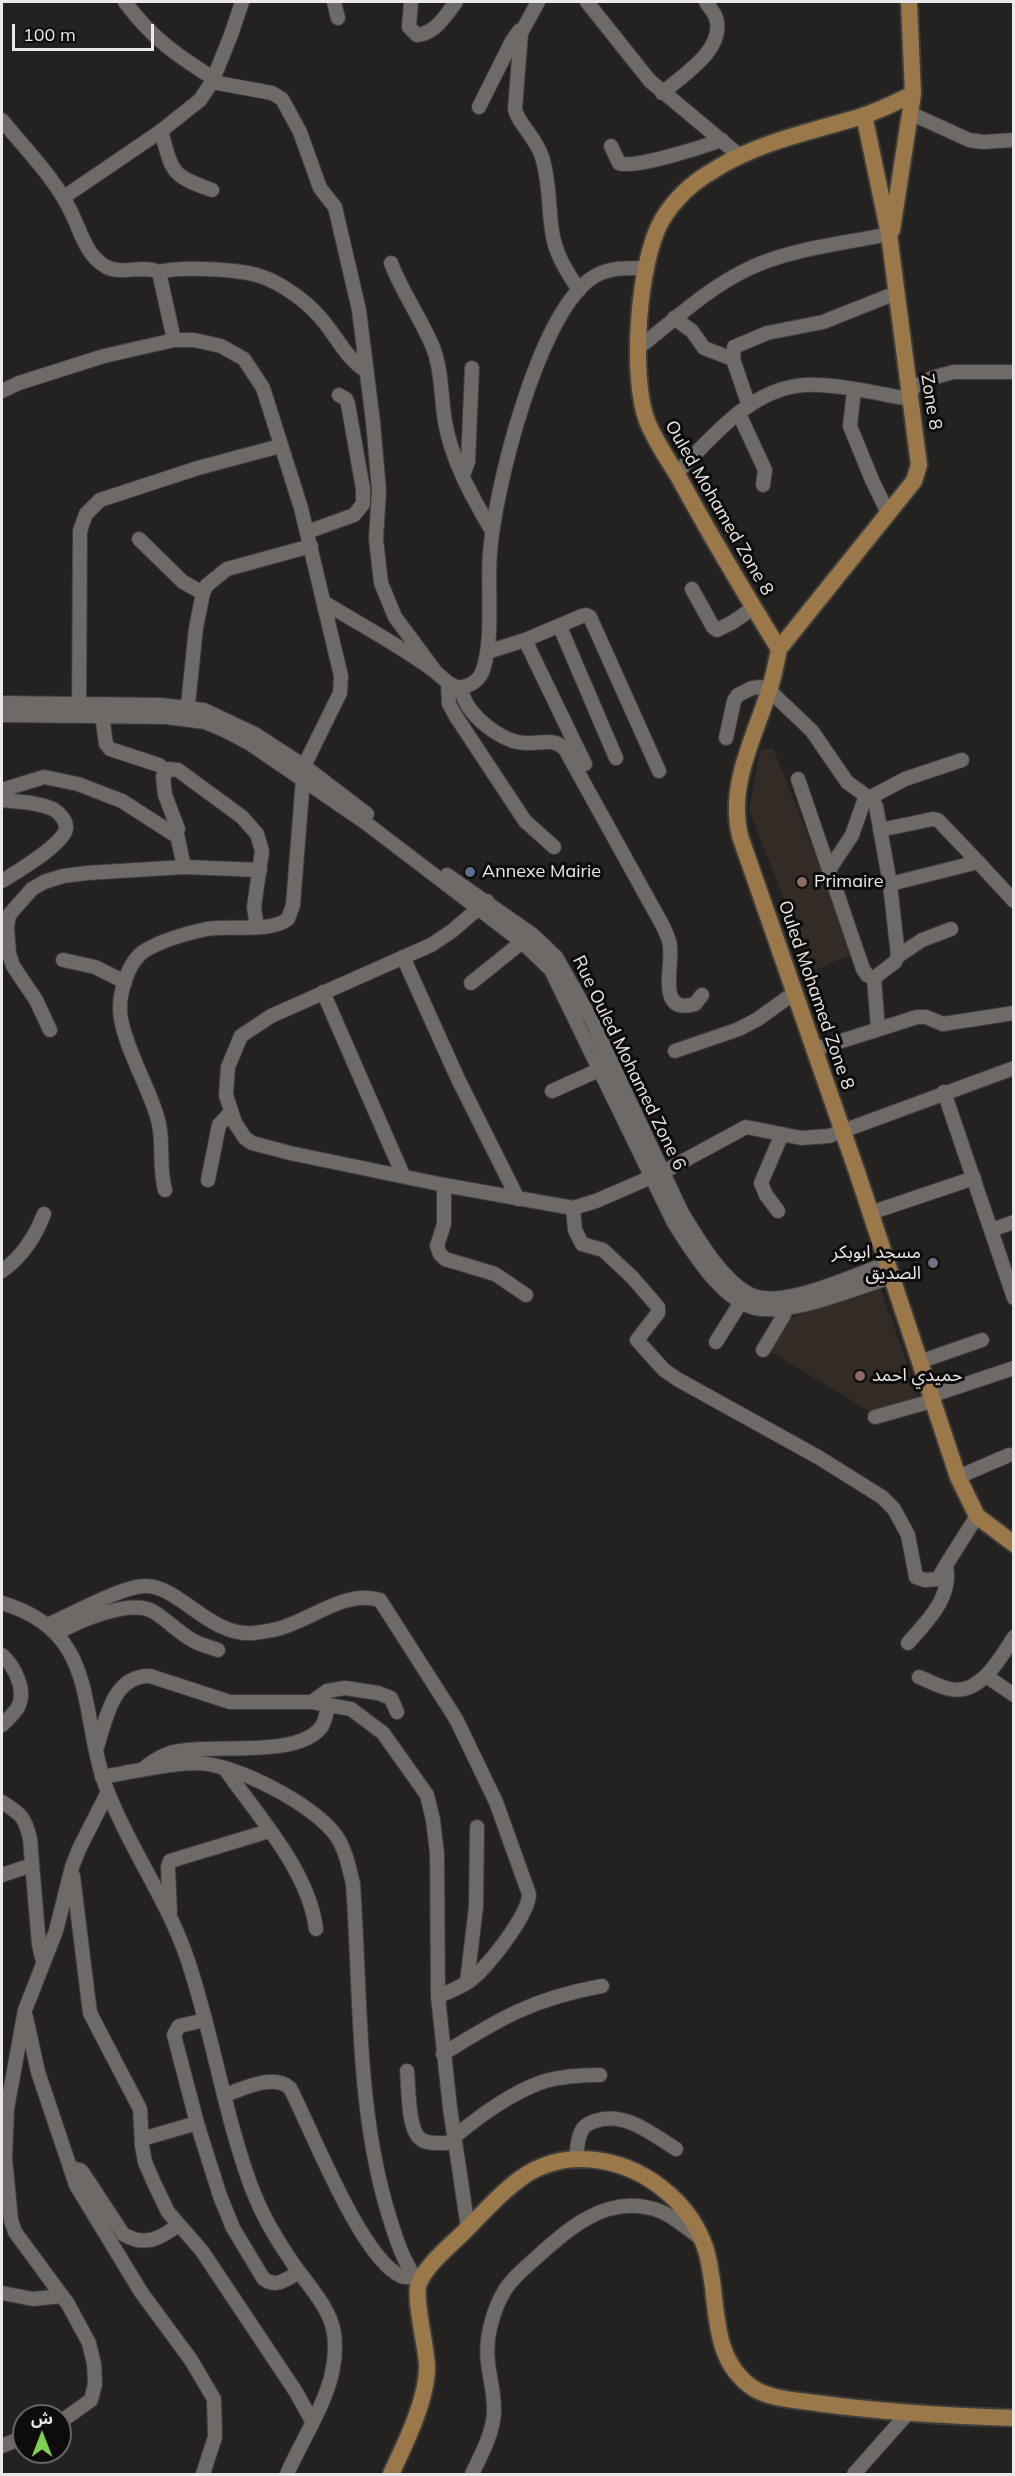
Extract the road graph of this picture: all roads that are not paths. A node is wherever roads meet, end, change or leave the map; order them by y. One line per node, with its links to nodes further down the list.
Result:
1 (125, 2): 12 (street)
2 (242, 2): 12 (street)
3 (334, 2): 10 (street)
4 (411, 2): 5 (street)
5 (456, 2)
6 (538, 2): 11 (street)
7 (591, 2): 13 (street)
8 (706, 2): 13 (street)
9 (909, 2): 14 (main road)
10 (338, 18)
11 (522, 27): 15 (street); 30 (street)
12 (212, 80): 19 (street); 37 (street)
13 (663, 93): 20 (street)
14 (913, 94): 16 (main road); 17 (main road, Ouled Mohamed Zone 8)
15 (479, 107)
16 (910, 113): 21 (street); 26 (main road)
17 (864, 115): 23 (main road, Ouled Mohamed Zone 8); 26 (main road, Zone 8)
18 (2, 120): 25 (street)
19 (161, 131): 24 (street); 25 (street)
20 (722, 140): 22 (street); 23 (street)
21 (1014, 140)
22 (611, 147)
23 (740, 156): 28 (main road, Ouled Mohamed Zone 8)
24 (212, 190)
25 (64, 197): 29 (street)
26 (889, 239): 31 (main road, Zone 8); 32 (street)
27 (391, 263): 46 (street)
28 (645, 268): 30 (street); 34 (main road, Ouled Mohamed Zone 8)
29 (159, 272): 33 (street); 37 (street)
30 (579, 290): 49 (street)
31 (896, 293): 35 (street); 41 (main road, Zone 8)
32 (674, 318): 34 (street); 35 (street)
33 (174, 340): 39 (street); 44 (street)
34 (638, 348): 45 (main road, Ouled Mohamed Zone 8)
35 (733, 358): 43 (street)
36 (472, 368): 46 (street)
37 (366, 371): 60 (street)
38 (1014, 372): 41 (street)
39 (2, 391)
40 (854, 391): 41 (street); 43 (street); 48 (street)
41 (909, 394): 48 (main road, Zone 8)
42 (339, 395): 51 (street)
43 (744, 410): 45 (street); 47 (street)
44 (280, 446): 51 (street); 64 (street)
45 (676, 474): 55 (main road, Ouled Mohamed Zone 8)
46 (463, 475): 49 (street)
47 (763, 485)
48 (888, 513): 58 (main road, Zone 8)
49 (492, 531): 59 (street)
50 (139, 539): 53 (street)
51 (309, 539): 53 (street); 54 (street)
52 (692, 589): 55 (street)
53 (203, 593): 65 (street)
54 (325, 603): 60 (street); 74 (street)
55 (753, 608): 58 (main road, Ouled Mohamed Zone 8)
56 (560, 627): 57 (street); 69 (street); 73 (street)
57 (525, 640): 59 (street); 71 (street)
58 (779, 649): 62 (main road, Ouled Mohamed Zone 8)
59 (487, 652): 61 (street)
60 (435, 670): 61 (street)
61 (454, 685): 81 (street); 101 (street)
62 (770, 691): 68 (street); 77 (street); 100 (main road, Ouled Mohamed Zone 8)
63 (2, 703): 64 (street)
64 (79, 709): 65 (street); 66 (street); 67 (street)
65 (188, 713): 67 (street); 74 (street)
66 (2, 714)
67 (102, 715): 72 (street)
68 (726, 738)
69 (616, 758)
70 (962, 760): 77 (street)
71 (585, 764)
72 (166, 771): 80 (street); 84 (street)
73 (659, 771)
74 (303, 773): 89 (street, Rue Ouled Mohamed Zone 6); 89 (street, Rue Ouled Mohamed Zone 6); 90 (street)
75 (798, 778): 85 (street)
76 (2, 790): 80 (street)
77 (869, 798): 79 (street); 85 (street)
78 (2, 800): 86 (street)
79 (880, 830): 82 (street); 87 (street)
80 (177, 834): 83 (street)
81 (554, 847)
82 (978, 862): 87 (street); 88 (street)
83 (184, 867): 84 (street); 104 (street)
84 (260, 870): 90 (street)
85 (829, 870): 96 (street)
86 (2, 881)
87 (890, 884): 93 (street)
88 (1014, 901)
89 (483, 905): 92 (street, Rue Ouled Mohamed Zone 6); 94 (street); 115 (street, Rue Ouled Mohamed Zone 6)
90 (257, 927): 97 (street)
91 (951, 929): 93 (street)
92 (522, 942): 98 (street); 108 (street, Rue Ouled Mohamed Zone 6)
93 (898, 956): 96 (street)
94 (403, 957): 99 (street); 120 (street)
95 (63, 960): 97 (street)
96 (874, 978): 103 (street)
97 (124, 982): 119 (street)
98 (471, 982)
99 (323, 992): 111 (street); 114 (street)
100 (794, 993): 105 (main road, Ouled Mohamed Zone 8); 106 (street)
101 (702, 996)
102 (1014, 1013): 103 (street)
103 (878, 1029): 105 (street)
104 (50, 1030)
105 (813, 1050): 112 (main road, Ouled Mohamed Zone 8)
106 (675, 1051)
107 (1014, 1068): 110 (street)
108 (599, 1070): 109 (street); 115 (street, Rue Ouled Mohamed Zone 6)
109 (552, 1091)
110 (944, 1092): 112 (street); 116 (street)
111 (231, 1113): 114 (street); 117 (street)
112 (843, 1132): 113 (street); 123 (main road, Ouled Mohamed Zone 8)
113 (782, 1134): 115 (street); 122 (street)
114 (403, 1175): 118 (street)
115 (657, 1175): 121 (street); 128 (street, Rue Ouled Mohamed Zone 6); 131 (street, Rue Ouled Mohamed Zone 6)
116 (974, 1178): 123 (street); 126 (street)
117 (208, 1180)
118 (444, 1185): 120 (street); 129 (street)
119 (165, 1190)
120 (518, 1198): 121 (street)
121 (573, 1208): 144 (street)
122 (778, 1211)
123 (870, 1213): 128 (main road, Ouled Mohamed Zone 8)
124 (44, 1214): 127 (street)
125 (1014, 1222): 126 (street)
126 (991, 1230): 130 (street)
127 (2, 1271)
128 (889, 1271): 132 (street, Rue Ouled Mohamed Zone 6); 136 (main road, Ouled Mohamed Zone 8)
129 (526, 1295)
130 (1014, 1298)
131 (741, 1302): 132 (street, Rue Ouled Mohamed Zone 6); 134 (street)
132 (785, 1309): 135 (street)
133 (982, 1340): 136 (street)
134 (716, 1342)
135 (763, 1350)
136 (919, 1362): 138 (main road, Ouled Mohamed Zone 8)
137 (1014, 1368): 138 (street)
138 (931, 1399): 139 (street); 141 (main road, Ouled Mohamed Zone 8)
139 (875, 1417)
140 (1009, 1455): 141 (street)
141 (958, 1477): 142 (main road, Ouled Mohamed Zone 8)
142 (977, 1516): 143 (main road); 144 (street)
143 (1014, 1544)
144 (946, 1565): 148 (street)
145 (2, 1603): 146 (street)
146 (52, 1629): 149 (street); 158 (street); 172 (street)
147 (1014, 1637): 151 (street)
148 (908, 1643)
149 (218, 1650)
150 (2, 1654): 157 (street)
151 (986, 1676): 152 (street); 153 (street)
152 (919, 1677)
153 (1014, 1695)
154 (312, 1702): 155 (street); 156 (street); 158 (street)
155 (328, 1704): 160 (street); 174 (street)
156 (397, 1712)
157 (2, 1725)
158 (96, 1750): 161 (street)
159 (223, 1768): 160 (street); 165 (street); 191 (street)
160 (140, 1771): 161 (street)
161 (102, 1777): 162 (street)
162 (108, 1792): 167 (street); 169 (street)
163 (2, 1802): 166 (street)
164 (477, 1827): 172 (street)
165 (269, 1831): 169 (street); 170 (street)
166 (32, 1865): 168 (street); 171 (street)
167 (72, 1867): 171 (street); 182 (street)
168 (2, 1875)
169 (170, 1917): 176 (street)
170 (316, 1929)
171 (43, 1961): 175 (street)
172 (467, 1982): 174 (street)
173 (602, 1986): 177 (street)
174 (438, 1997): 177 (street)
175 (25, 2010): 186 (street); 193 (street)
176 (205, 2019): 180 (street); 181 (street)
177 (443, 2054): 183 (street)
178 (407, 2071): 183 (street)
179 (600, 2074): 183 (street)
180 (225, 2095): 190 (street); 191 (street)
181 (197, 2123): 182 (street); 190 (street)
182 (142, 2139): 187 (street)
183 (455, 2140): 188 (street)
184 (676, 2149): 185 (street)
185 (576, 2160): 188 (main road); 189 (main road)
186 (70, 2169): 187 (street); 198 (street)
187 (178, 2225): 197 (street)
188 (468, 2228): 191 (main road)
189 (701, 2239): 195 (main road); 201 (street)
190 (298, 2272): 197 (street)
191 (417, 2280): 200 (main road)
192 (2, 2293): 193 (street)
193 (62, 2296): 194 (street)
194 (72, 2413)
195 (908, 2413): 196 (main road); 202 (street)
196 (1014, 2418)
197 (312, 2421): 199 (street)
198 (203, 2475)
199 (287, 2475)
200 (391, 2475)
201 (472, 2475)
202 (854, 2475)

